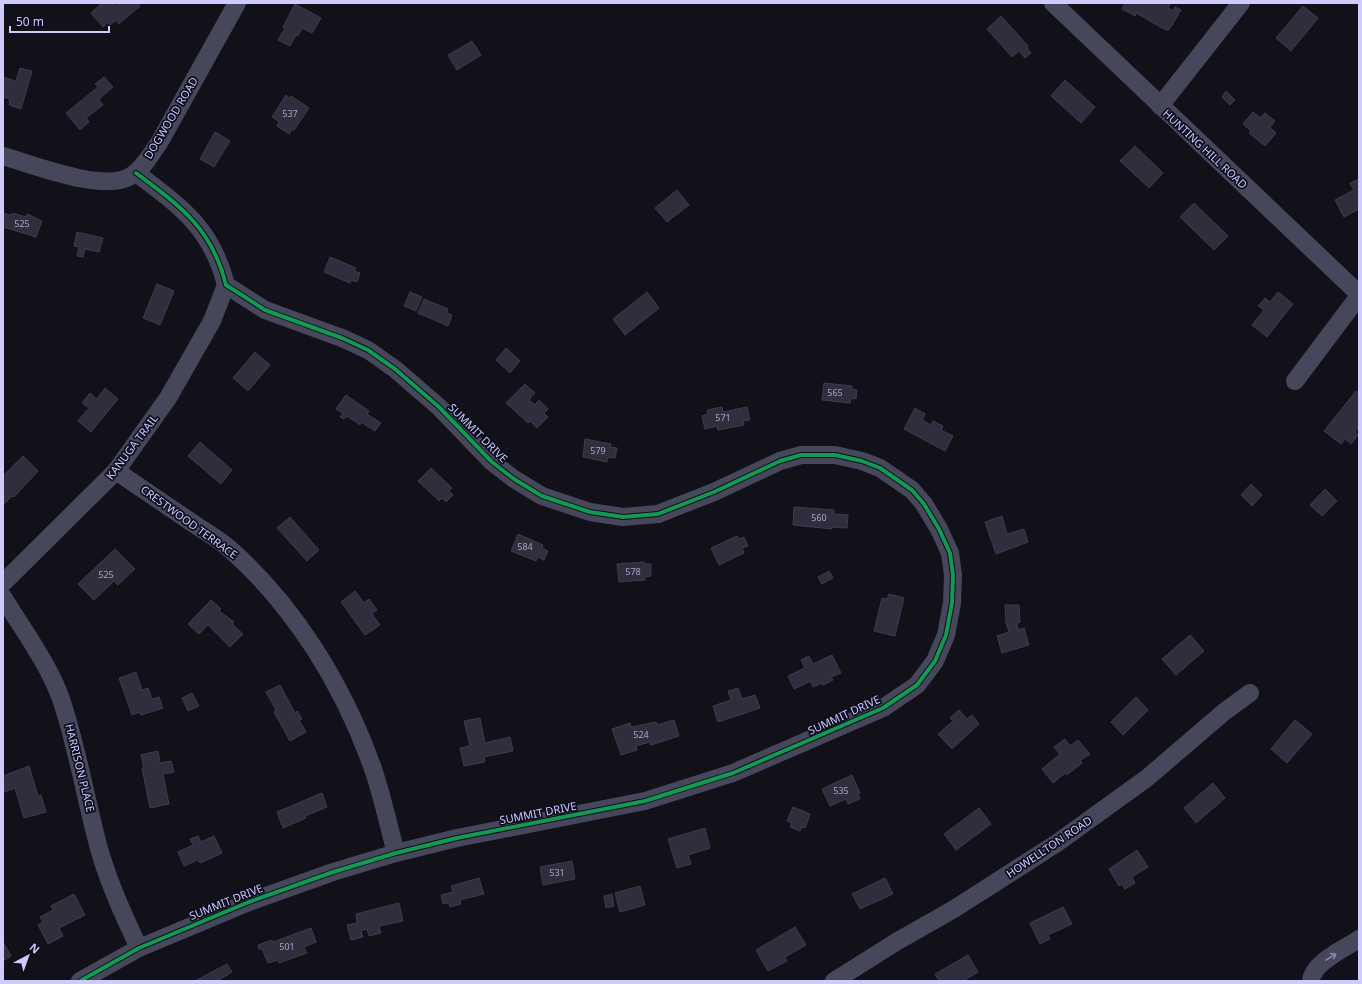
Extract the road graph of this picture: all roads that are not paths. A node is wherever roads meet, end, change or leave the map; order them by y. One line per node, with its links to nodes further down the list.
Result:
1 (237, 3): 6 (street, DOGWOOD ROAD)
2 (1053, 3): 4 (street, HUNTING HILL ROAD)
3 (1241, 3): 4 (street)
4 (1160, 106): 8 (street, HUNTING HILL ROAD)
5 (3, 156): 6 (street, DOGWOOD ROAD)
6 (136, 173): 7 (street)
7 (226, 285): 10 (street, KANUGA TRAIL); 14 (street, SUMMIT DRIVE)
8 (1359, 295): 9 (street)
9 (1295, 381)
10 (116, 471): 11 (street, KANUGA TRAIL); 14 (street, CRESTWOOD TERRACE)
11 (3, 583)
12 (3, 597): 16 (street, HARRISON PLACE)
13 (1250, 693): 18 (street, HOWELLTON ROAD)
14 (396, 853): 16 (street, SUMMIT DRIVE)
15 (1359, 939): 19 (street, one-way to 15)
16 (139, 948): 17 (street, SUMMIT DRIVE)
17 (80, 981)
18 (834, 981)
19 (1311, 981)

